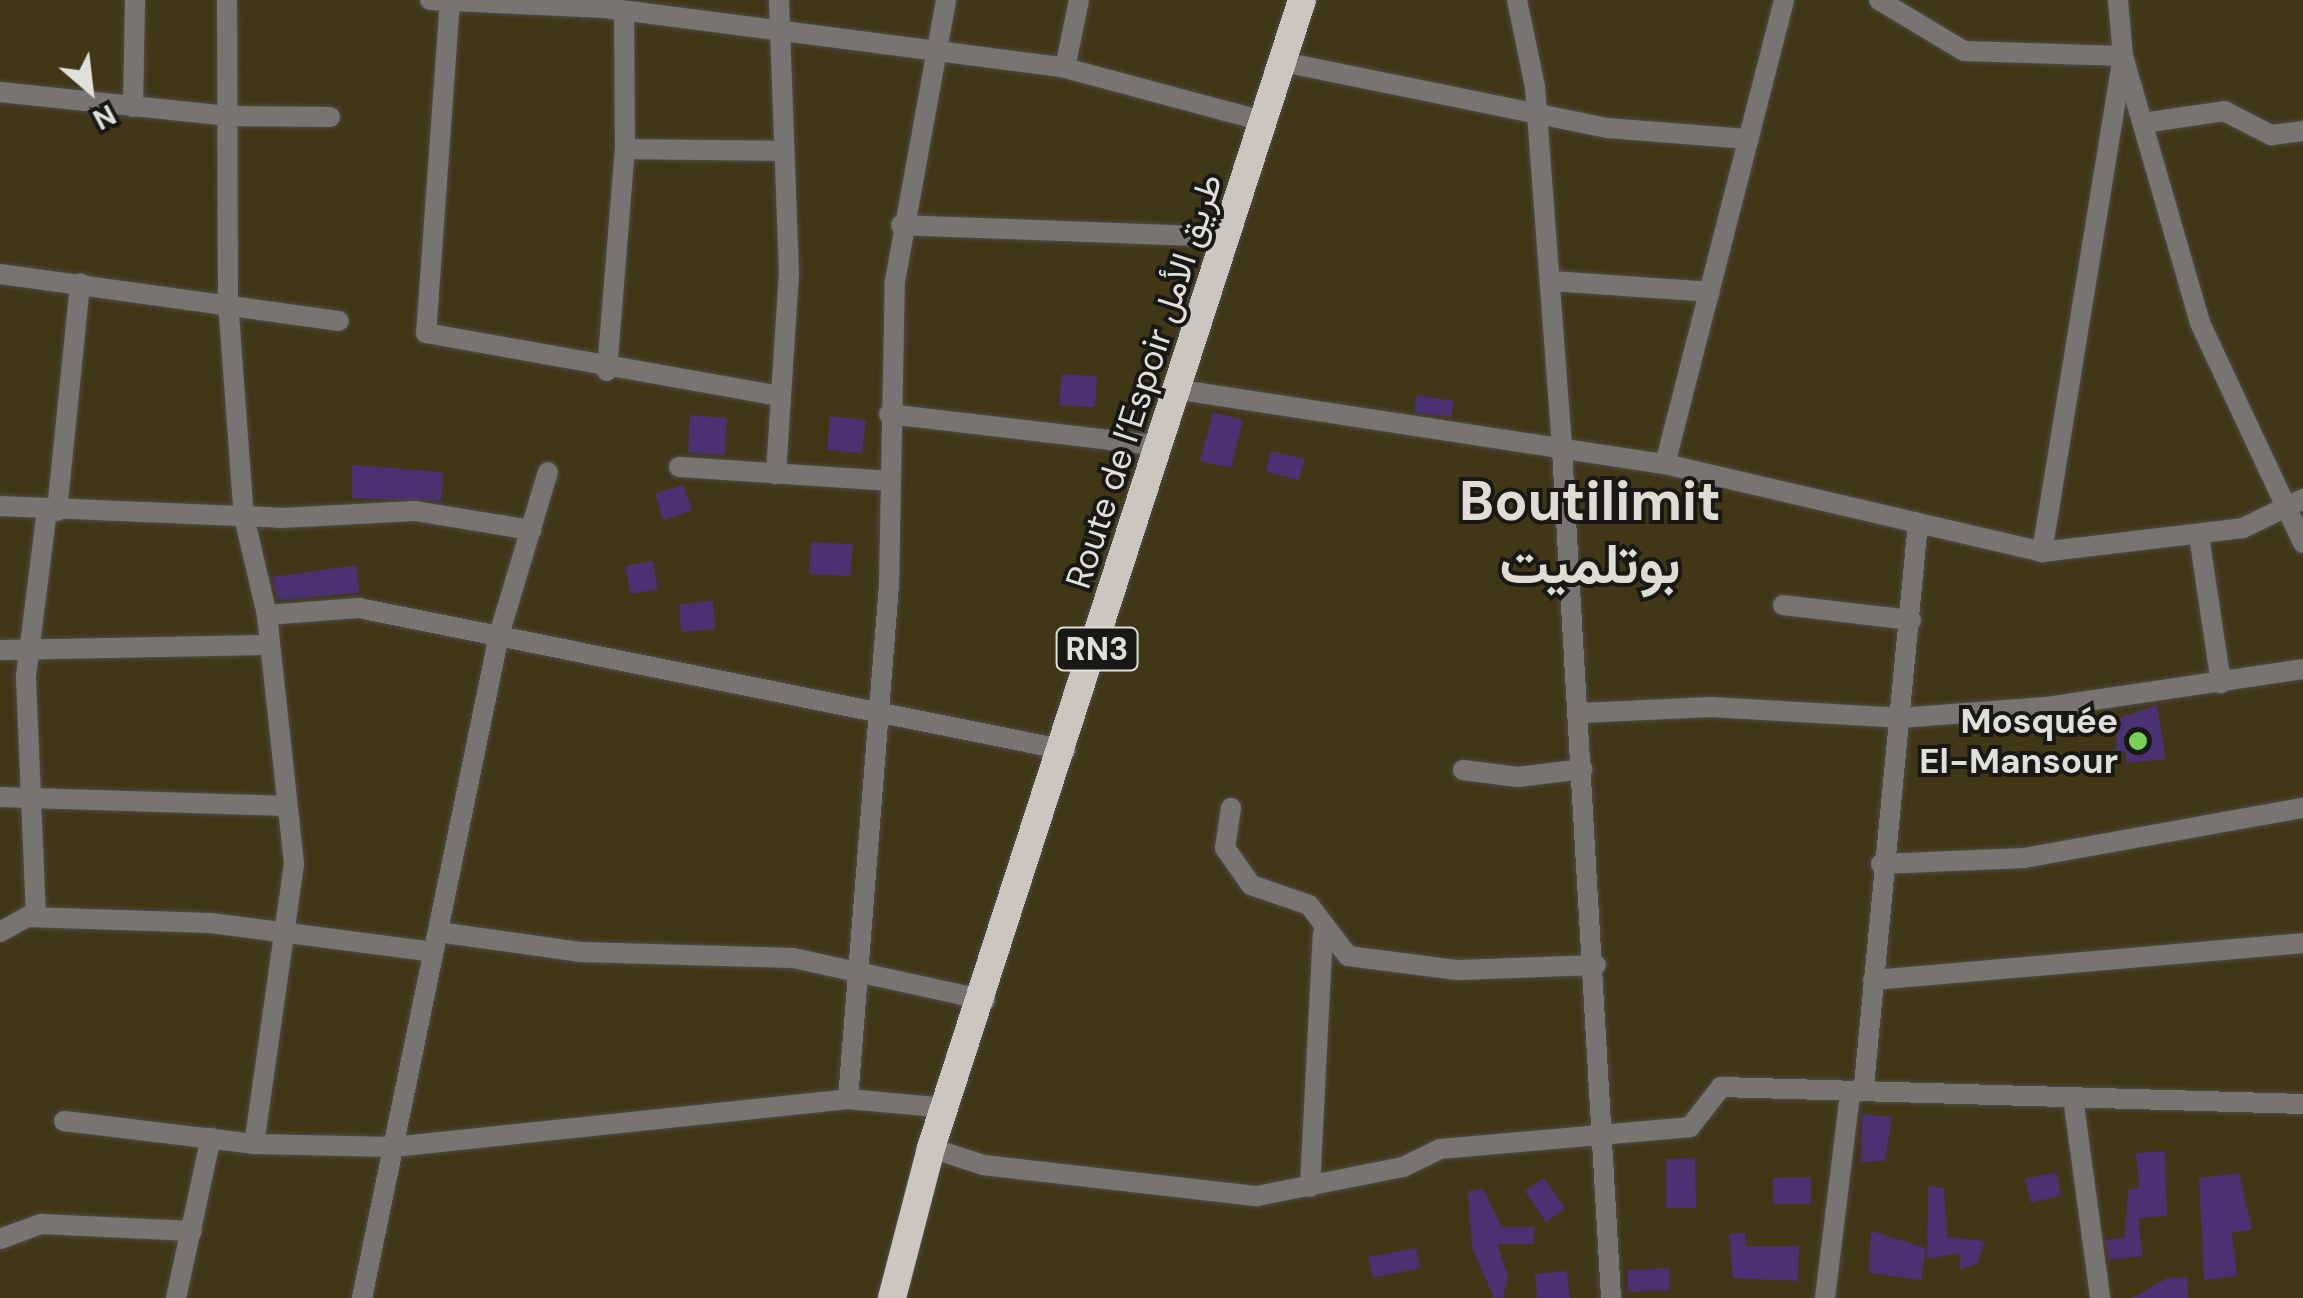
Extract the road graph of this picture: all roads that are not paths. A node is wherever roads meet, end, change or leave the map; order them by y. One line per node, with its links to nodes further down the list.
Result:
1 (135, 0): 19 (street)
2 (227, 0): 21 (street)
3 (779, 0): 13 (street)
4 (946, 0): 14 (street)
5 (1078, 0): 17 (street)
6 (1302, 0): 16 (highway, Route de l’Espoir طريق الأمل / RN3)
7 (1516, 0): 20 (street)
8 (1784, 0): 26 (street)
9 (1880, 0): 15 (street)
10 (2118, 0): 15 (street)
11 (444, 1): 12 (street); 37 (street)
12 (624, 10): 13 (street); 27 (street)
13 (776, 32): 14 (street); 28 (street)
14 (934, 53): 17 (street); 29 (street)
15 (2123, 56): 24 (street); 56 (street)
16 (1283, 62): 20 (street); 23 (highway, Route de l’Espoir طريق الأمل / RN3)
17 (1065, 68): 23 (street)
18 (0, 92): 19 (street)
19 (132, 107): 21 (street)
20 (1536, 110): 26 (street); 32 (street)
21 (228, 116): 22 (street); 35 (street)
22 (330, 116)
23 (1266, 122): 30 (highway, Route de l’Espoir طريق الأمل / RN3)
24 (2143, 123): 25 (street); 48 (street)
25 (2303, 131)
26 (1749, 138): 34 (street)
27 (625, 149): 28 (street); 37 (street)
28 (782, 151): 39 (street)
29 (901, 225): 30 (street); 40 (street)
30 (1230, 237): 38 (highway, Route de l’Espoir طريق الأمل / RN3)
31 (0, 274): 33 (street)
32 (1550, 281): 34 (street); 42 (street)
33 (80, 283): 35 (street); 50 (street)
34 (1710, 292): 43 (street)
35 (229, 311): 36 (street); 51 (street)
36 (339, 321)
37 (607, 371): 39 (street)
38 (1180, 390): 41 (highway, Route de l’Espoir طريق الأمل / RN3); 42 (street)
39 (780, 396): 46 (street)
40 (889, 414): 41 (street); 47 (street)
41 (1161, 446): 69 (highway, Route de l’Espoir طريق الأمل / RN3)
42 (1562, 450): 43 (street); 67 (street)
43 (1664, 464): 52 (street)
44 (679, 467): 46 (street)
45 (548, 472): 53 (street)
46 (776, 474): 47 (street)
47 (889, 481): 66 (street)
48 (2294, 503): 54 (street); 55 (street)
49 (0, 506): 50 (street)
50 (52, 510): 51 (street); 63 (street)
51 (244, 517): 53 (street); 58 (street)
52 (1918, 523): 56 (street); 59 (street)
53 (530, 530): 60 (street)
54 (2199, 536): 56 (street); 65 (street)
55 (2303, 542)
56 (2042, 552)
57 (1783, 605): 59 (street)
58 (267, 616): 60 (street); 61 (street)
59 (1911, 620): 68 (street)
60 (499, 636): 66 (street); 82 (street)
61 (268, 645): 63 (street); 74 (street)
62 (0, 650): 63 (street)
63 (29, 650): 72 (street)
64 (2303, 669): 65 (street)
65 (2221, 683): 68 (street)
66 (876, 711): 69 (street); 85 (street)
67 (1580, 713): 68 (street); 70 (street)
68 (1900, 718): 77 (street)
69 (1066, 750): 87 (highway, Route de l’Espoir طريق الأمل / RN3)
70 (1583, 769): 71 (street); 84 (street)
71 (1463, 770)
72 (29, 796): 73 (street); 74 (street); 78 (street)
73 (0, 797)
74 (286, 806): 81 (street)
75 (1231, 808): 80 (street)
76 (2303, 808): 77 (street)
77 (1881, 864): 86 (street)
78 (36, 916): 79 (street); 81 (street)
79 (0, 932)
80 (1323, 934): 84 (street); 99 (street)
81 (286, 938): 82 (street); 96 (street)
82 (435, 942): 85 (street); 97 (street)
83 (2303, 943): 86 (street)
84 (1596, 964): 94 (street)
85 (862, 970): 87 (street); 90 (street)
86 (1873, 980): 88 (street)
87 (985, 1000): 92 (highway, Route de l’Espoir طريق الأمل / RN3)
88 (1850, 1095): 89 (street); 94 (street); 106 (street)
89 (2073, 1097): 91 (street); 107 (street)
90 (848, 1099): 92 (street); 97 (street)
91 (2303, 1104)
92 (946, 1108): 98 (highway, Route de l’Espoir طريق الأمل / RN3)
93 (64, 1121): 95 (street)
94 (1600, 1137): 99 (street); 105 (street)
95 (211, 1138): 96 (street); 100 (street)
96 (254, 1144): 97 (street)
97 (393, 1147): 103 (street)
98 (931, 1148): 99 (street); 104 (highway, Route de l’Espoir طريق الأمل / RN3)
99 (1310, 1187)
100 (192, 1231): 101 (street); 102 (street)
101 (0, 1239)
102 (176, 1298)
103 (362, 1298)
104 (892, 1298)
105 (1611, 1298)
106 (1825, 1298)
107 (2100, 1298)

